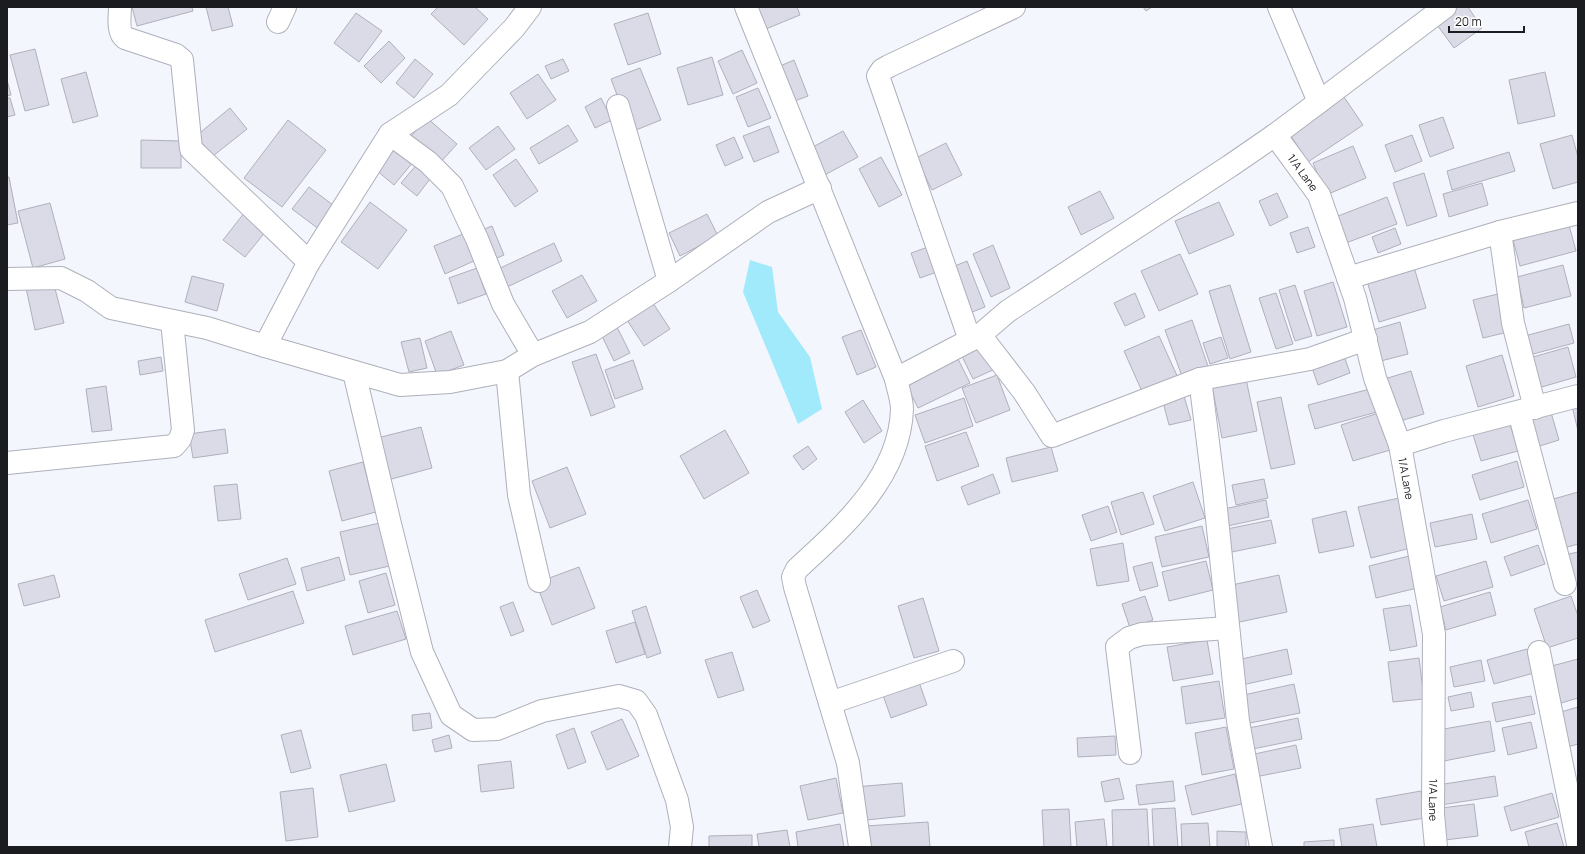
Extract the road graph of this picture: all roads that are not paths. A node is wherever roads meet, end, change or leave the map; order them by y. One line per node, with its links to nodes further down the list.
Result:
1 (120, 7): 14 (street)
2 (530, 7): 9 (street)
3 (746, 7): 11 (street)
4 (1014, 7): 19 (street)
5 (1279, 7): 7 (street)
6 (1445, 7): 7 (street)
7 (1319, 102): 10 (street)
8 (618, 106): 17 (street)
9 (390, 134): 14 (street); 22 (street)
10 (1275, 135): 15 (street, 1/A Lane); 19 (street)
11 (820, 188): 17 (street); 25 (street)
12 (1578, 213): 13 (street)
13 (1500, 232): 15 (street); 28 (street)
14 (309, 262): 21 (street)
15 (1348, 278): 20 (street, 1/A Lane)
16 (7, 279): 18 (street)
17 (669, 281): 22 (street)
18 (172, 321): 21 (street); 30 (street)
19 (975, 337): 25 (street); 26 (street)
20 (1366, 339): 26 (street); 29 (street, 1/A Lane)
21 (265, 346): 24 (street)
22 (533, 355): 23 (street)
23 (507, 371): 24 (street); 31 (street)
24 (354, 372): 39 (street)
25 (896, 379): 36 (street)
26 (1200, 379): 33 (street)
27 (1578, 396): 28 (street)
28 (1527, 410): 29 (street); 32 (street)
29 (1400, 445): 42 (street, 1/A Lane)
30 (7, 463)
31 (539, 582)
32 (1565, 584)
33 (1228, 628): 37 (street); 41 (street)
34 (1539, 652): 38 (street)
35 (953, 662): 36 (street)
36 (830, 703): 40 (street)
37 (1130, 753)
38 (1578, 844)
39 (680, 847)
40 (860, 847)
41 (1261, 847)
42 (1436, 847)

